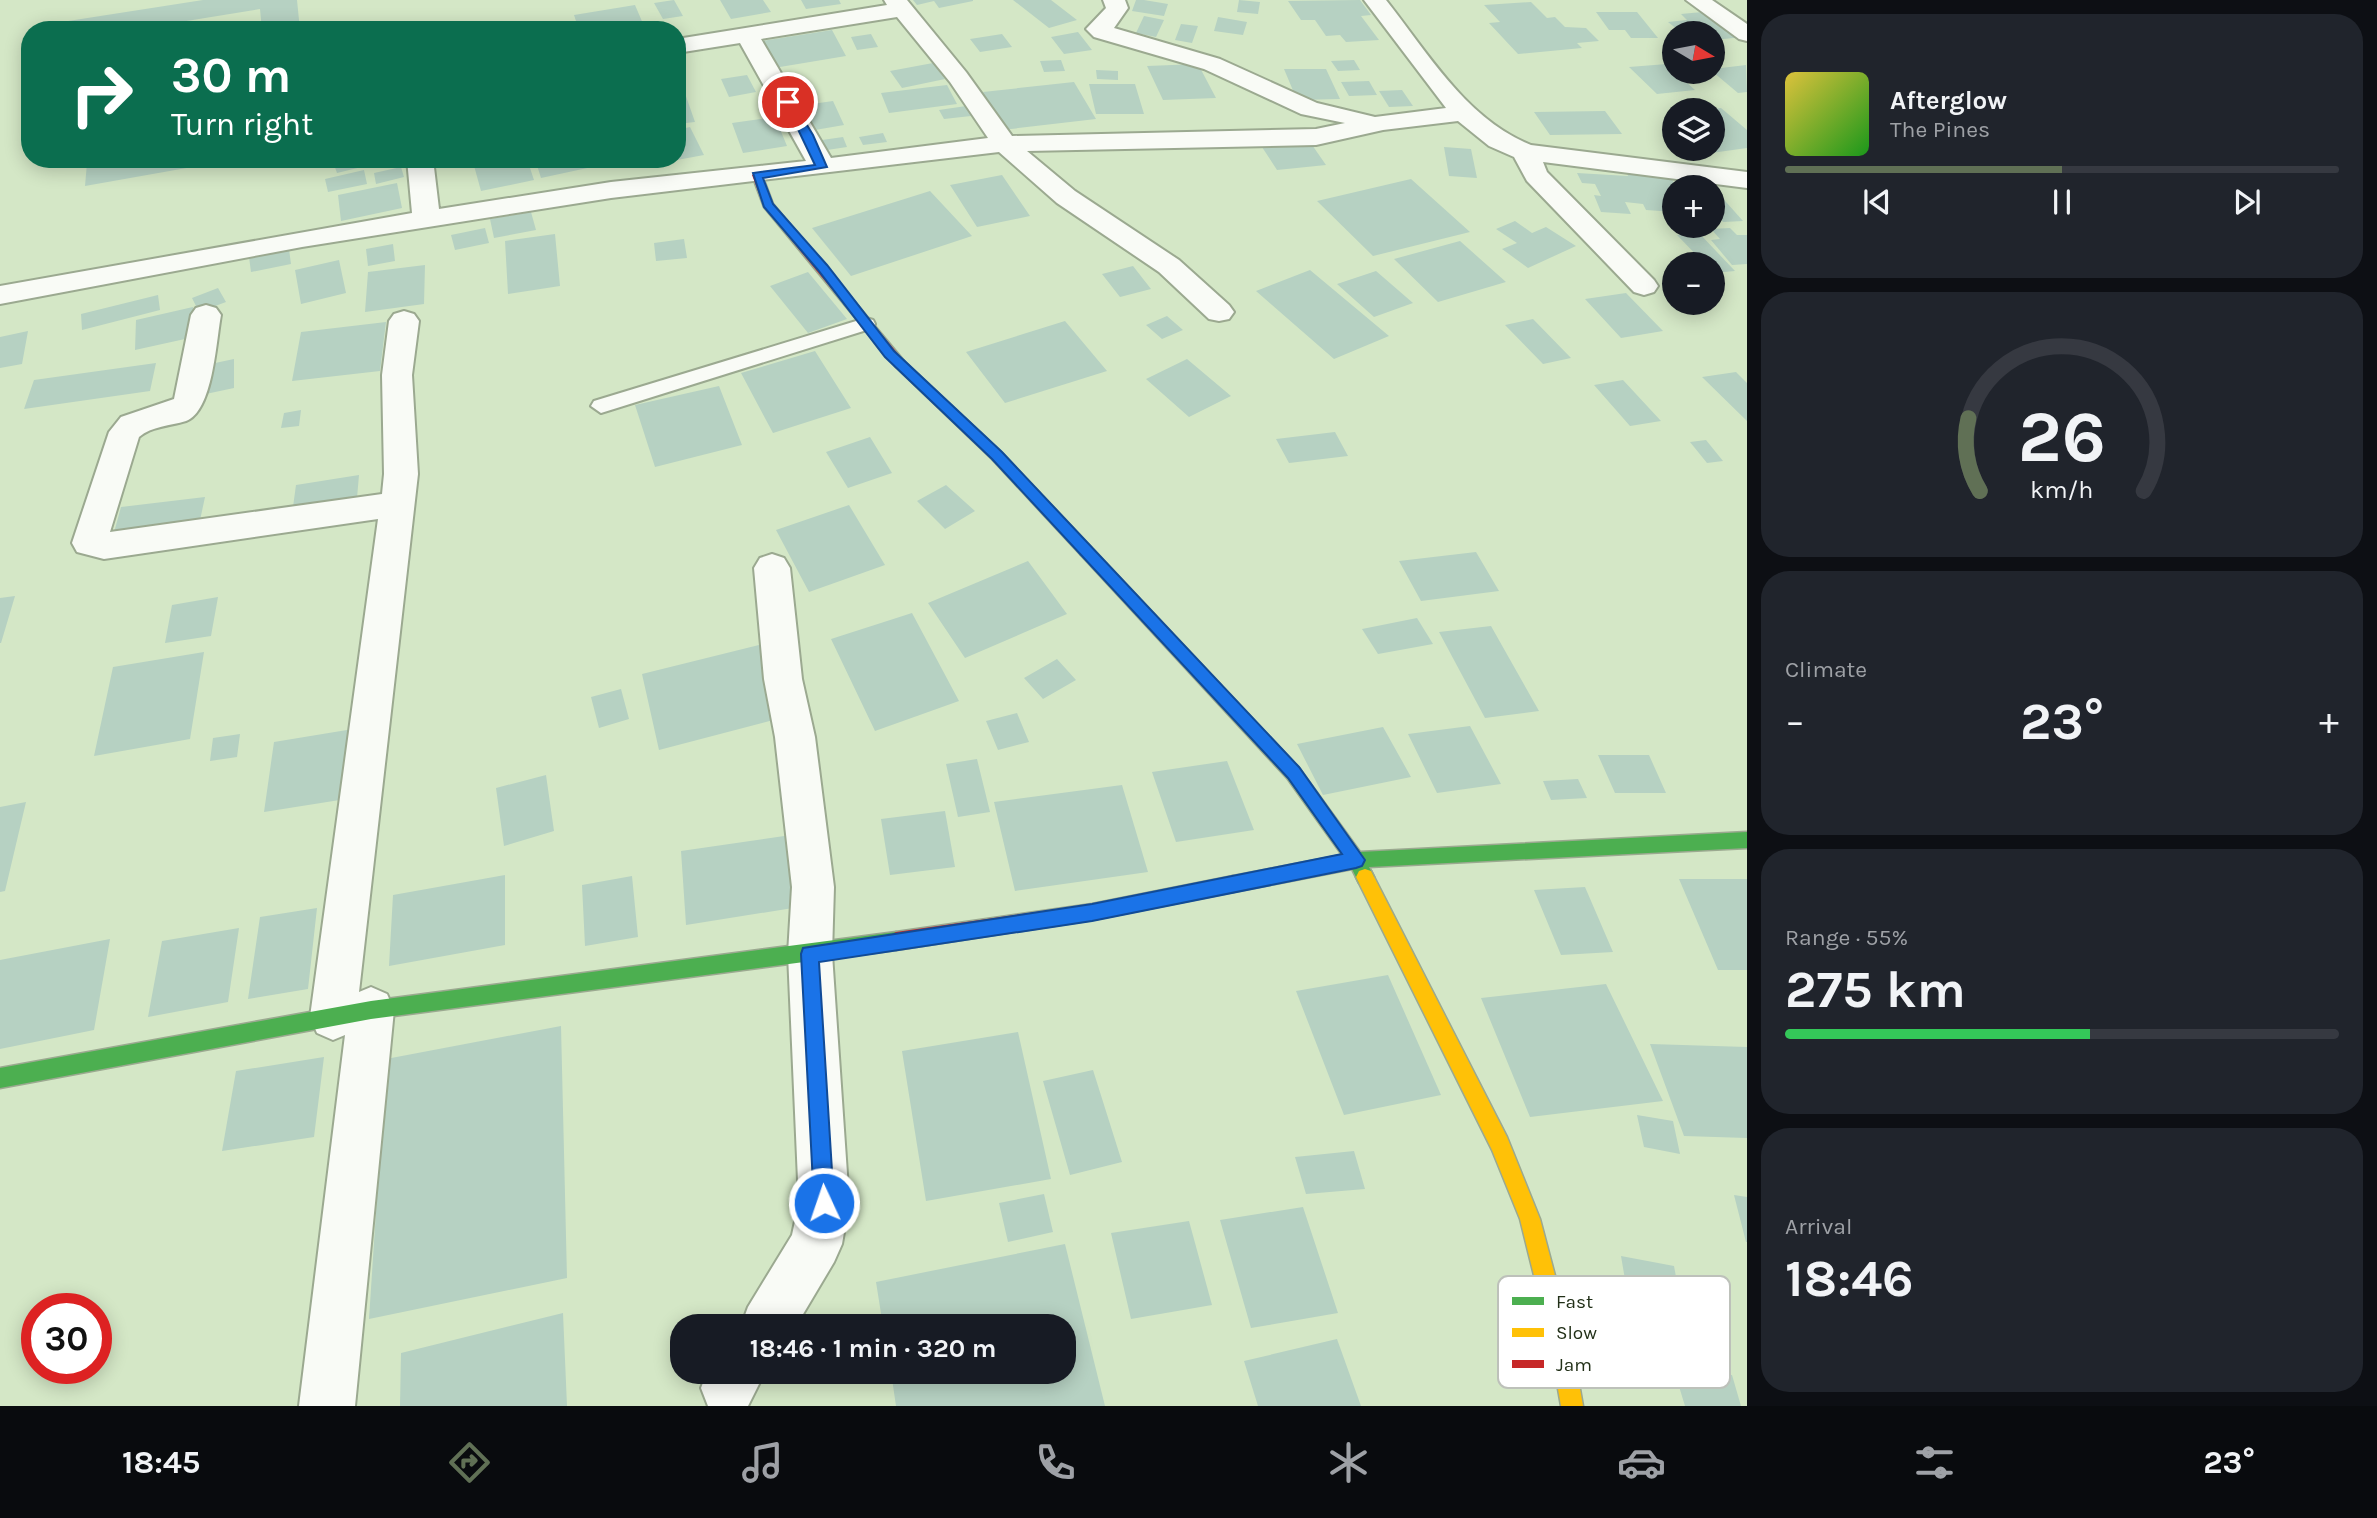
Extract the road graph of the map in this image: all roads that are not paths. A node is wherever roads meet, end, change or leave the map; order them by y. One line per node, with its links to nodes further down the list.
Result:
1 (1114, 0): 9 (street)
2 (1375, 0): 8 (street)
3 (1697, 0): 6 (street)
4 (899, 5): 5 (street); 10 (street)
5 (746, 33): 7 (street); 12 (street)
6 (1747, 34)
7 (686, 44)
8 (1463, 113): 9 (street); 11 (street)
9 (1383, 123): 10 (street)
10 (1005, 144): 12 (street); 19 (street)
11 (1525, 152): 15 (street); 17 (street)
12 (821, 167): 14 (street)
13 (421, 168): 16 (street)
14 (757, 175): 16 (street); 22 (street)
15 (1747, 180)
16 (426, 218): 18 (street)
17 (1644, 286)
18 (0, 295)
19 (1219, 312)
20 (206, 315): 24 (street)
21 (404, 321): 24 (street)
22 (866, 324): 23 (lane); 27 (street)
23 (601, 406)
24 (397, 504): 29 (street)
25 (772, 568): 28 (street)
26 (1747, 840): 27 (street)
27 (1356, 860): 28 (street); 31 (street)
28 (810, 954): 29 (street); 32 (street)
29 (351, 1013): 30 (street); 34 (street)
30 (0, 1078)
31 (1545, 1276)
32 (774, 1314)
33 (1569, 1388): 35 (street)
34 (327, 1406)
35 (1572, 1406)

